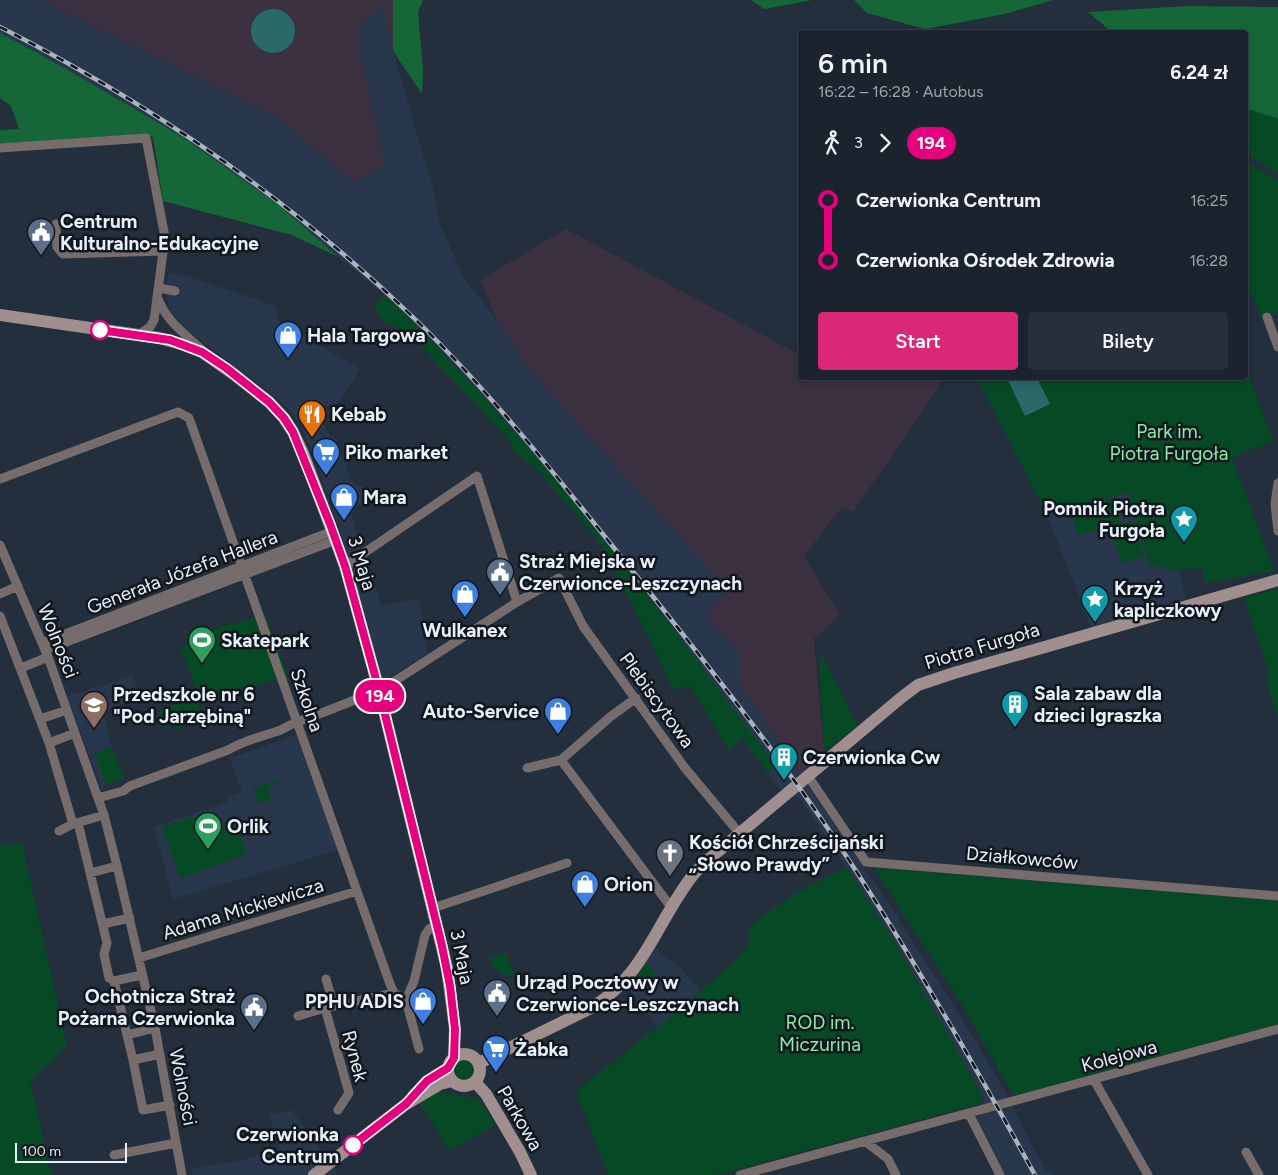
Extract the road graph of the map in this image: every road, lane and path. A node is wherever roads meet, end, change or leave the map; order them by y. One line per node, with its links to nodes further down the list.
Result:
1 (0, 148): 3 (street)
2 (56, 224): 3 (street)
3 (164, 251): 4 (street)
4 (159, 288): 5 (street); 6 (street)
5 (174, 291)
6 (158, 299): 9 (street); 11 (street)
7 (0, 316): 9 (main road, 3 Maja)
8 (1267, 318): 10 (street)
9 (138, 335): 11 (main road, 3 Maja)
10 (1278, 347)
11 (212, 358): 15 (main road, 3 Maja)
12 (0, 479): 18 (street, Szkolna)
13 (1278, 483): 14 (street)
14 (1278, 531)
15 (334, 536): 17 (main road, 3 Maja); 18 (street, Generała Józefa Hallera)
16 (0, 545): 20 (street, Wolności)
17 (345, 566): 22 (street); 26 (main road, 3 Maja)
18 (242, 571): 24 (street, Generała Józefa Hallera); 30 (street, Szkolna)
19 (1278, 580): 35 (main road, Piotra Furgoła)
20 (18, 586): 21 (street); 24 (street, Wolności)
21 (0, 594)
22 (518, 602): 26 (street); 27 (street, Plebiscytowa)
23 (0, 616): 25 (street)
24 (45, 650): 25 (street, Generała Józefa Hallera); 28 (street, Wolności)
25 (20, 668): 29 (street)
26 (379, 690): 30 (street); 47 (main road, 3 Maja)
27 (636, 698): 33 (street); 40 (street, Plebiscytowa)
28 (67, 710): 29 (street); 31 (street, Wolności)
29 (40, 719): 32 (street)
30 (297, 722): 36 (street); 44 (street, Szkolna)
31 (75, 733): 32 (street); 36 (street, Wolności)
32 (49, 743): 38 (street)
33 (561, 760): 34 (street); 46 (street)
34 (527, 768)
35 (808, 776): 40 (main road, Piotra Furgoła); 45 (street, Działkowców)
36 (98, 798): 37 (street, Wolności)
37 (104, 815): 38 (street); 42 (street, Wolności)
38 (75, 823): 39 (street); 43 (street)
39 (59, 831)
40 (740, 834): 46 (main road, Piotra Furgoła)
41 (567, 863): 47 (street)
42 (118, 866): 43 (street); 48 (street, Wolności)
43 (90, 873): 49 (street)
44 (356, 891): 51 (street, Adama Mickiewicza); 55 (street, Szkolna)
45 (1278, 896)
46 (672, 907): 68 (main road, Piotra Furgoła)
47 (433, 908): 50 (main road, 3 Maja)
48 (130, 918): 49 (street); 51 (street, Wolności)
49 (102, 924): 54 (street)
50 (437, 924): 56 (street); 60 (main road, 3 Maja)
51 (139, 958): 52 (street, Wolności)
52 (142, 975): 54 (street); 59 (street, Wolności)
53 (326, 979): 57 (street, Rynek)
54 (114, 981): 62 (street)
55 (394, 993): 56 (street); 57 (street, Rynek)
56 (406, 1000): 63 (street)
57 (329, 1007): 58 (street, Rynek); 74 (street, Rynek)
58 (298, 1016)
59 (155, 1028): 62 (street); 64 (street, Wolności)
60 (455, 1029): 65 (main road, 3 Maja); 67 (main road, 3 Maja)
61 (1278, 1029): 69 (street, Kolejowa)
62 (127, 1035): 66 (street)
63 (419, 1049)
64 (160, 1054): 66 (street); 73 (street, Wolności)
65 (468, 1055): 67 (main road); 68 (main road)
66 (133, 1060): 73 (street)
67 (451, 1063): 70 (main road); 72 (main road)
68 (479, 1063): 71 (main road)
69 (1094, 1080): 75 (street, Kolejowa); 86 (street)
70 (452, 1081): 71 (main road); 72 (main road)
71 (475, 1082): 82 (main road, Parkowa)
72 (406, 1104): 81 (main road)
73 (170, 1105): 77 (street, Wolności)
74 (338, 1110)
75 (969, 1114): 76 (street, Kolejowa); 85 (street)
76 (866, 1142): 83 (street, Kolejowa); 84 (street)
77 (176, 1143): 79 (street); 80 (street, Wolności)
78 (1246, 1152): 87 (street)
79 (114, 1155)
80 (182, 1175)
81 (314, 1175)
82 (531, 1175)
83 (740, 1175)
84 (896, 1175)
85 (1000, 1175)
86 (1148, 1175)
87 (1259, 1175)

